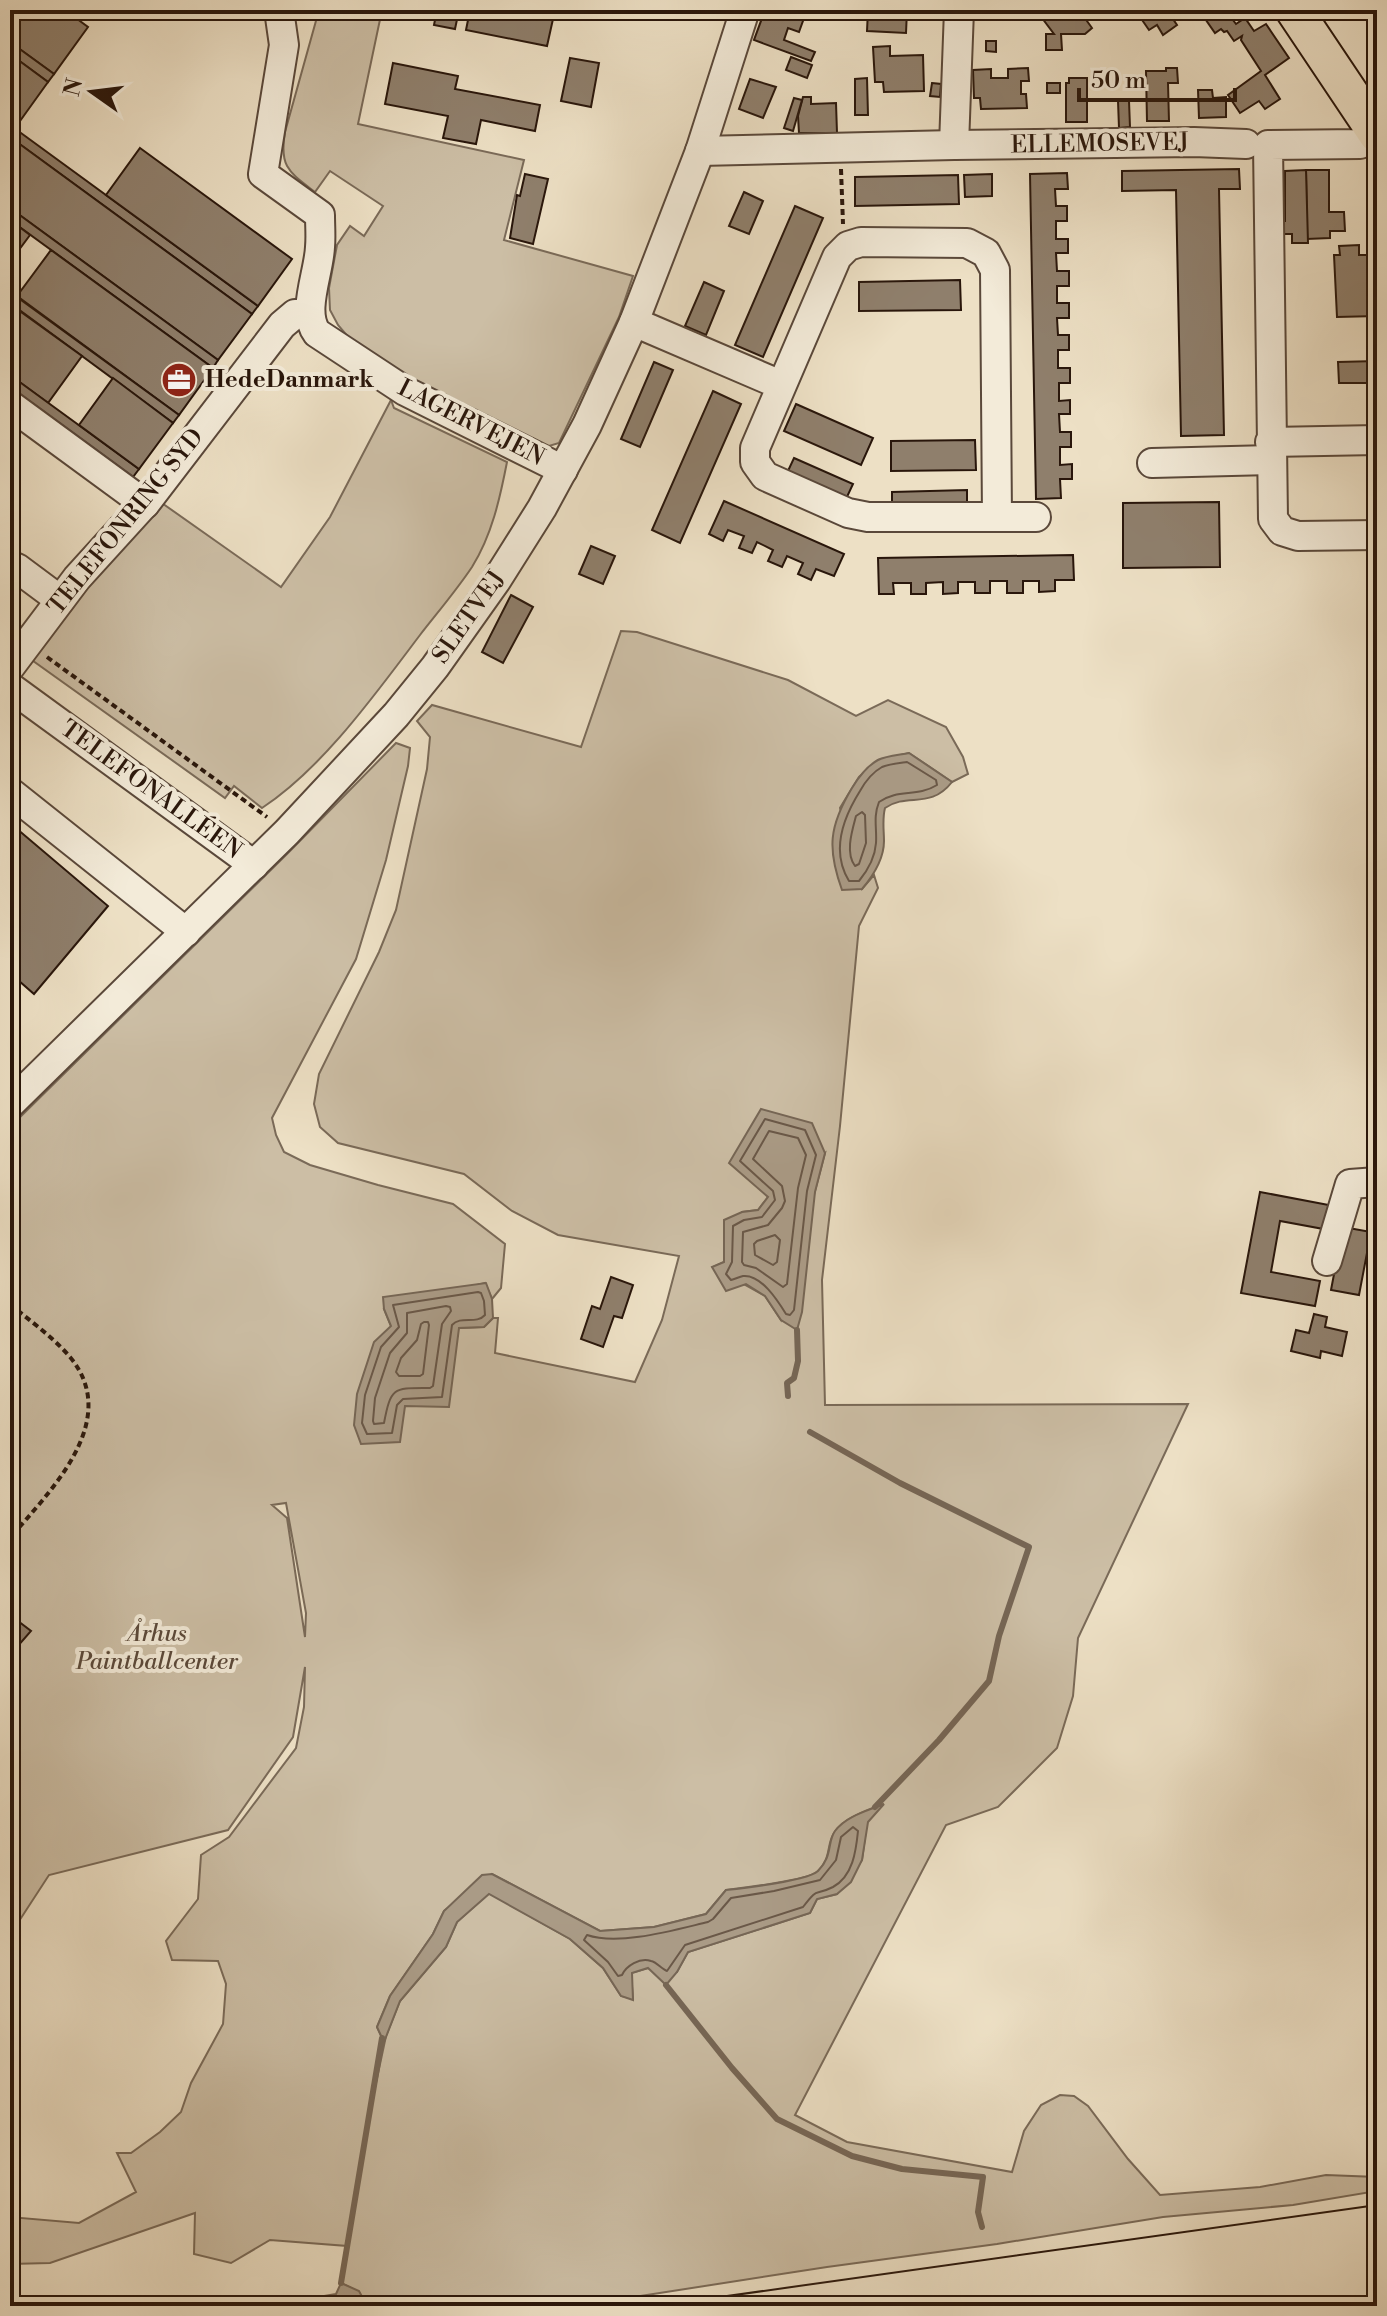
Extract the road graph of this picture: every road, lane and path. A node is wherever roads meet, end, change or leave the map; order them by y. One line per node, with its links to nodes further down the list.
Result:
1 (279, 10): 12 (street)
2 (745, 10): 10 (street, SLETVEJ)
3 (959, 10): 8 (street)
4 (1294, 10): 6 (main road)
5 (1318, 10): 6 (main road)
6 (1376, 120): 7 (street, ELLEMOSEVEJ)
7 (1257, 144): 8 (street, ELLEMOSEVEJ); 17 (street)
8 (954, 145): 9 (street, ELLEMOSEVEJ)
9 (841, 147): 10 (street, ELLEMOSEVEJ); 11 (path)
10 (700, 151): 13 (street, SLETVEJ)
11 (848, 246): 14 (street); 21 (street)
12 (310, 314): 19 (street, LAGERVEJEN); 20 (street, TELEFONRING SYD)
13 (634, 322): 14 (street); 19 (street, SLETVEJ)
14 (781, 385): 21 (street)
15 (10, 405): 20 (street)
16 (1377, 440): 17 (street)
17 (1270, 451): 18 (street); 23 (street)
18 (1152, 463)
19 (563, 470): 30 (street, SLETVEJ)
20 (145, 504): 25 (street, TELEFONRING SYD)
21 (997, 517): 22 (street)
22 (1036, 517)
23 (1377, 535)
24 (15, 566): 25 (street)
25 (60, 600): 26 (street, TELEFONRING SYD)
26 (28, 643): 27 (street, TELEFONRING SYD); 30 (path)
27 (10, 667)
28 (10, 687): 31 (street, TELEFONALLÉEN)
29 (10, 792): 32 (street)
30 (287, 832): 31 (street, SLETVEJ)
31 (254, 865): 32 (street, SLETVEJ)
32 (186, 932): 33 (street, SLETVEJ)
33 (10, 1104)
34 (1377, 1182): 35 (street)
35 (1327, 1261)
36 (10, 1304): 37 (path)
37 (10, 1538)

